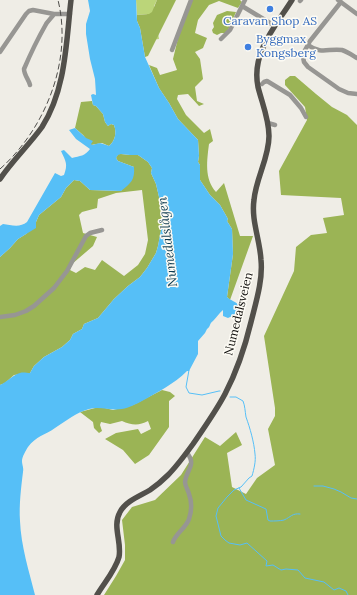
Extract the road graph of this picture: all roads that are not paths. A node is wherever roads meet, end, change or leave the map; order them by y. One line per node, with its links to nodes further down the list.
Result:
1 (72, 0): 8 (main road)
2 (191, 0): 13 (street)
3 (244, 0): 6 (street)
4 (292, 0): 10 (main road, Numedalsveien)
5 (340, 1): 9 (street); 12 (street)
6 (242, 6): 10 (street); 11 (street)
7 (54, 14): 8 (street); 14 (street); 17 (street)
8 (70, 14): 22 (main road)
9 (357, 14)
10 (275, 26): 20 (main road, Numedalsveien)
11 (221, 40)
12 (308, 45): 15 (street); 18 (street)
13 (172, 50)
14 (0, 52)
15 (357, 58)
16 (262, 84): 19 (street)
17 (30, 85)
18 (357, 94)
19 (306, 117)
20 (268, 123): 21 (street); 25 (main road, Numedalsveien)
21 (275, 125)
22 (0, 180)
23 (102, 230): 24 (street)
24 (0, 317)
25 (187, 453): 26 (street); 27 (main road, Numedalsveien)
26 (173, 542)
27 (97, 595)

